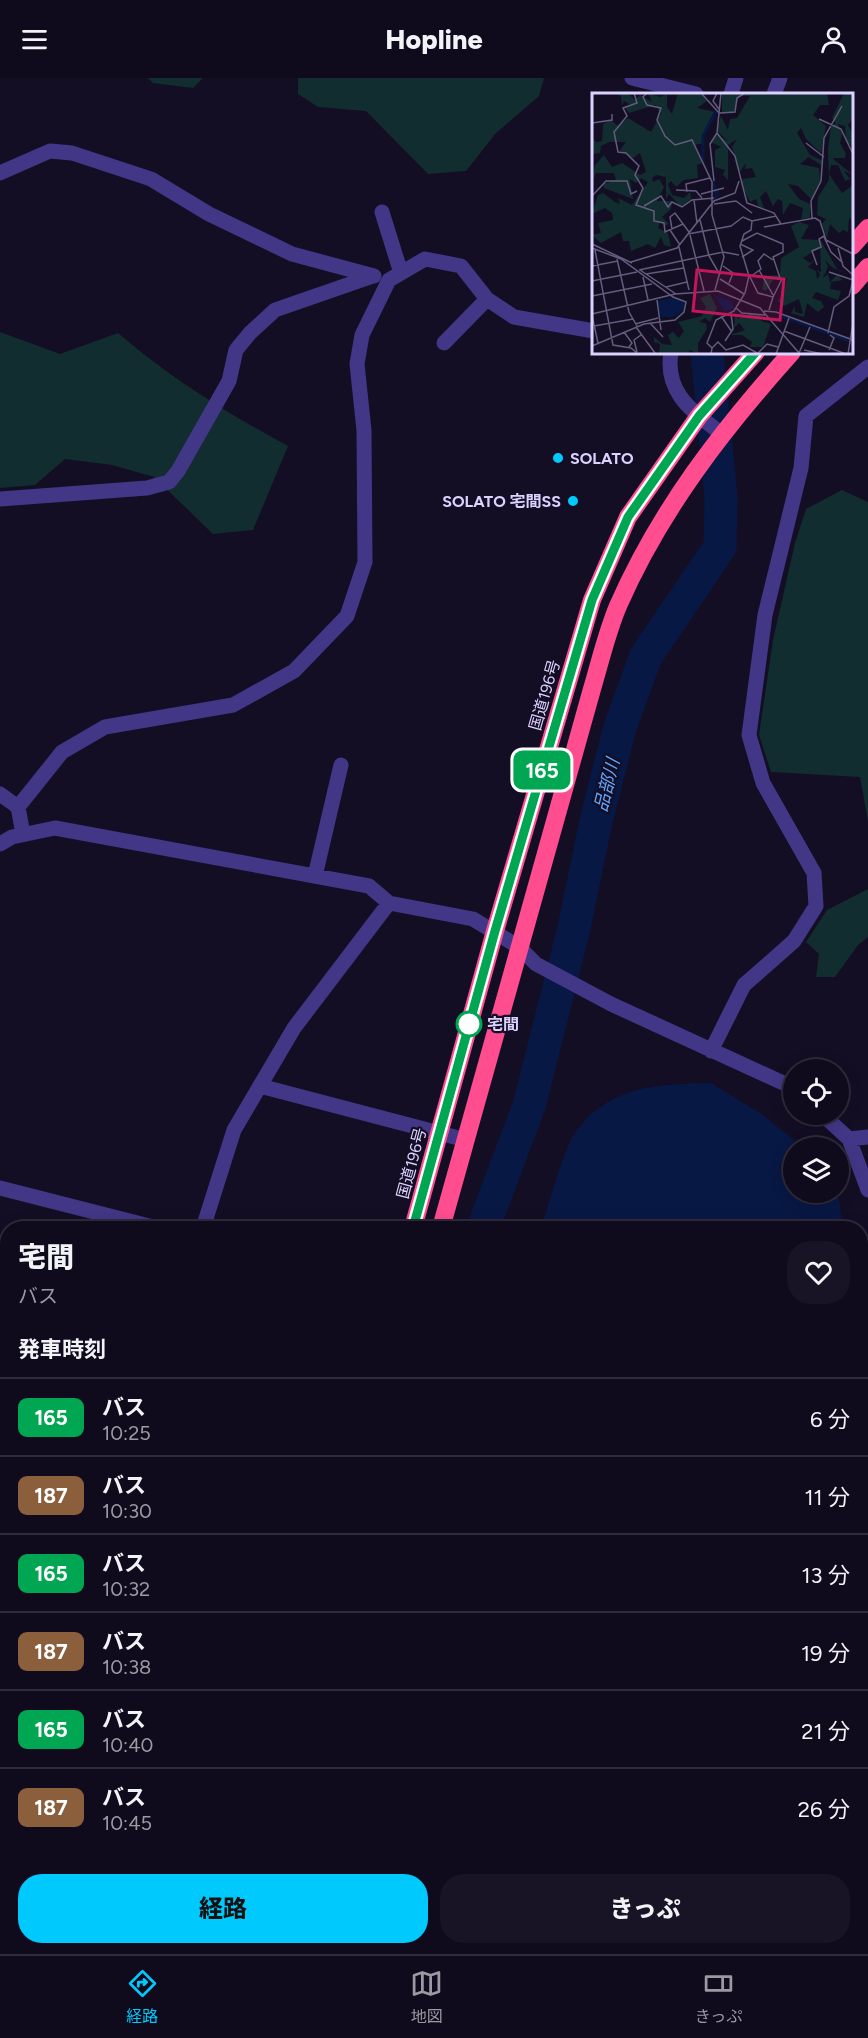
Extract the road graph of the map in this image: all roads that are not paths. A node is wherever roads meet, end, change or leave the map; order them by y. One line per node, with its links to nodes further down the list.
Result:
1 (632, 78): 4 (street)
2 (736, 78): 5 (street)
3 (780, 78): 6 (street)
4 (692, 93)
5 (731, 93)
6 (774, 93)
7 (0, 173): 12 (street)
8 (382, 212): 13 (street)
9 (868, 228): 10 (highway)
10 (853, 245)
11 (868, 267): 14 (highway)
12 (373, 276): 13 (street); 24 (street)
13 (395, 277): 15 (street); 27 (street)
14 (853, 285)
15 (487, 299): 16 (street); 17 (street)
16 (592, 331)
17 (444, 343)
18 (671, 354): 22 (street)
19 (754, 354): 22 (highway, 国道196号)
20 (790, 354): 23 (highway)
21 (868, 367): 34 (street)
22 (695, 417): 23 (street); 32 (highway, 国道196号)
23 (723, 435): 33 (highway)
24 (0, 499)
25 (341, 765): 30 (street)
26 (0, 794): 27 (street)
27 (18, 807): 28 (street)
28 (23, 834): 29 (street); 30 (street)
29 (0, 844)
30 (315, 876): 31 (street)
31 (389, 903): 32 (street); 36 (street)
32 (495, 931): 33 (street); 38 (highway, 国道196号)
33 (519, 947): 34 (street); 42 (highway)
34 (711, 1050): 35 (street)
35 (783, 1084)
36 (260, 1086): 38 (street); 46 (street)
37 (834, 1125): 39 (street)
38 (439, 1133): 42 (street); 47 (highway, 国道196号)
39 (847, 1137)
40 (868, 1137): 41 (street)
41 (849, 1139): 44 (street)
42 (466, 1140): 48 (highway)
43 (0, 1188): 45 (street)
44 (868, 1190)
45 (130, 1221)
46 (204, 1221)
47 (415, 1221)
48 (443, 1221)

